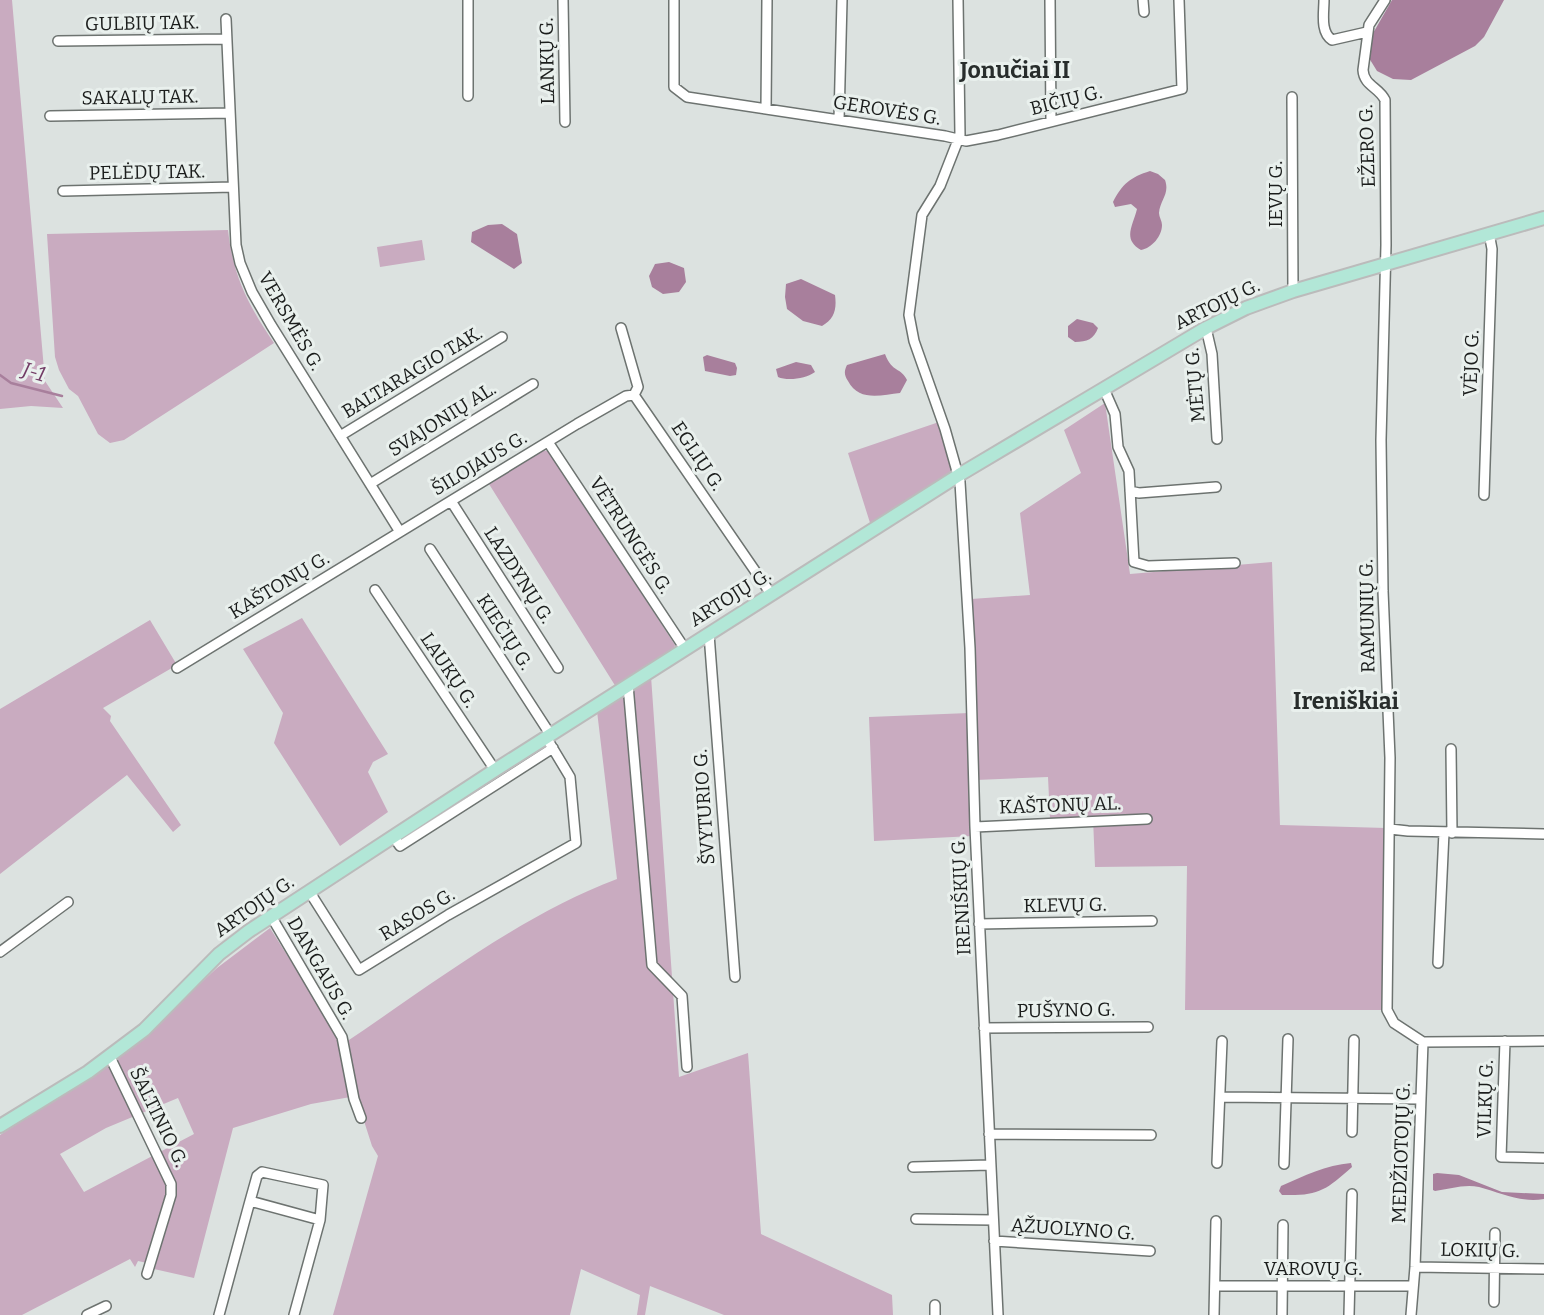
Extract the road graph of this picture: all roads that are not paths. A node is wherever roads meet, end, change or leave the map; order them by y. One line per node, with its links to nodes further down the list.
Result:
1 (468, 0): 17 (street)
2 (564, 0): 24 (street, LANKŲ G.)
3 (674, 0): 19 (street, GEROVĖS G.)
4 (767, 0): 19 (street)
5 (842, 0): 22 (street)
6 (958, 0): 25 (street)
7 (1050, 0): 23 (street)
8 (1143, 0): 12 (street)
9 (1179, 0): 23 (street, BIČIŲ G.)
10 (1324, 0): 14 (street)
11 (1385, 0): 14 (street, EŽERO G.)
12 (1144, 12)
13 (226, 19): 15 (street, VERSMĖS G.)
14 (1367, 32): 30 (street, EŽERO G.)
15 (226, 39): 16 (street, GULBIŲ TAK.); 20 (street, VERSMĖS G.)
16 (58, 41)
17 (468, 96)
18 (1292, 97): 31 (street, IEVŲ G.)
19 (766, 109): 22 (street, GEROVĖS G.)
20 (230, 113): 21 (street, SAKALŲ TAK.); 26 (street, VERSMĖS G.)
21 (50, 116)
22 (839, 120): 25 (street, GEROVĖS G.)
23 (1051, 121): 25 (street, BIČIŲ G.)
24 (565, 122)
25 (958, 140): 41 (street, GEROVĖS G.)
26 (233, 187): 27 (street, PELĖDŲ TAK.); 38 (street, VERSMĖS G.)
27 (63, 191)
28 (1544, 218): 29 (main road, ARTOJŲ G.)
29 (1489, 233): 30 (main road, ARTOJŲ G.); 45 (street, VĖJO G.)
30 (1385, 264): 31 (main road, ARTOJŲ G.); 62 (street, RAMUNIŲ G.)
31 (1293, 291): 33 (main road, ARTOJŲ G.)
32 (621, 328): 37 (street, EGLIŲ G.)
33 (1206, 328): 36 (main road, ARTOJŲ G.); 39 (street, MĖTŲ G.)
34 (502, 337): 38 (street, BALTARAGIO TAK.)
35 (533, 384): 42 (street, SVAJONIŲ AL.)
36 (1104, 389): 41 (main road, ARTOJŲ G.); 44 (street)
37 (635, 395): 40 (street, ŠILOJAUS G.); 51 (street, EGLIŲ G.)
38 (340, 436): 42 (street, VERSMĖS G.)
39 (1217, 439)
40 (548, 442): 46 (street, ŠILOJAUS G.); 53 (street, VĖTRUNGĖS G.)
41 (959, 475): 51 (main road, ARTOJŲ G.); 61 (street, IRENIŠKIŲ G.)
42 (370, 484): 47 (street, VERSMĖS G.)
43 (1216, 487): 44 (street)
44 (1130, 491): 49 (street)
45 (1484, 495)
46 (451, 501): 47 (street, ŠILOJAUS G.); 55 (street, LAZDYNŲ G.)
47 (400, 532): 54 (street, KAŠTONŲ G.)
48 (430, 549): 57 (street, KIEČIŲ G.)
49 (1235, 562)
50 (375, 590): 59 (street, LAUKŲ G.)
51 (771, 594): 52 (main road, ARTOJŲ G.)
52 (709, 634): 53 (main road, ARTOJŲ G.); 74 (street, ŠVYTURIO G.)
53 (685, 649): 56 (main road, ARTOJŲ G.)
54 (177, 668)
55 (558, 668)
56 (628, 685): 57 (main road, ARTOJŲ G.); 84 (street)
57 (550, 740): 59 (main road, ARTOJŲ G.); 65 (street); 66 (street, KIEČIŲ G.)
58 (1451, 749): 63 (street)
59 (495, 770): 65 (main road, ARTOJŲ G.)
60 (1147, 819): 61 (street, KAŠTONŲ AL.)
61 (975, 827): 71 (street, IRENIŠKIŲ G.)
62 (1391, 829): 63 (street); 82 (street, RAMUNIŲ G.)
63 (1448, 833): 64 (street); 73 (street)
64 (1544, 834)
65 (393, 836): 67 (main road, ARTOJŲ G.)
66 (576, 843): 67 (street, RASOS G.)
67 (309, 891): 69 (main road, ARTOJŲ G.)
68 (68, 902): 72 (street)
69 (271, 916): 83 (main road, ARTOJŲ G.); 89 (street, DANGAUS G.)
70 (1152, 921): 71 (street, KLEVŲ G.)
71 (979, 924): 76 (street, IRENIŠKIŲ G.)
72 (0, 952)
73 (1438, 963)
74 (735, 978)
75 (1148, 1027): 76 (street, PUŠYNO G.)
76 (984, 1028): 92 (street, IRENIŠKIŲ G.)
77 (1288, 1039): 86 (street)
78 (1222, 1041): 85 (street)
79 (1354, 1041): 87 (street)
80 (1505, 1041): 81 (street); 82 (street); 94 (street, VILKŲ G.)
81 (1544, 1041)
82 (1423, 1042): 88 (street, MEDŽIOTOJŲ G.)
83 (110, 1056): 90 (main road, ARTOJŲ G.); 112 (street, ŠALTINIO G.)
84 (687, 1067)
85 (1220, 1097): 86 (street); 95 (street)
86 (1286, 1098): 87 (street); 96 (street)
87 (1353, 1099): 88 (street); 91 (street)
88 (1420, 1100): 109 (street, MEDŽIOTOJŲ G.)
89 (361, 1118)
90 (0, 1126)
91 (1352, 1132)
92 (989, 1134): 93 (street); 97 (street, IRENIŠKIŲ G.)
93 (1151, 1135)
94 (1544, 1158)
95 (1217, 1163)
96 (1284, 1164)
97 (990, 1165): 98 (street); 103 (street, IRENIŠKIŲ G.)
98 (913, 1167)
99 (1352, 1194): 115 (street)
100 (250, 1201): 102 (street); 102 (street); 120 (street)
101 (916, 1219): 103 (street)
102 (320, 1220): 121 (street)
103 (993, 1220): 107 (street, IRENIŠKIŲ G.)
104 (1216, 1222): 114 (street)
105 (1283, 1225): 113 (street)
106 (1495, 1233): 110 (street)
107 (995, 1241): 108 (street, ĄŽUOLYNO G.); 122 (street, IRENIŠKIŲ G.)
108 (1150, 1251)
109 (1415, 1267): 110 (street, LOKIŲ G.); 116 (street, MEDŽIOTOJŲ G.)
110 (1494, 1268): 111 (street, LOKIŲ G.); 117 (street)
111 (1544, 1269)
112 (147, 1274)
113 (1283, 1285): 114 (street, VAROVŲ G.); 115 (street, VAROVŲ G.); 124 (street)
114 (1215, 1286): 123 (street)
115 (1350, 1286): 116 (street, VAROVŲ G.); 125 (street)
116 (1412, 1286): 126 (street, MEDŽIOTOJŲ G.)
117 (1494, 1302)
118 (106, 1306): 119 (street)
119 (87, 1315)
120 (219, 1315)
121 (294, 1315)
122 (998, 1315)
123 (1214, 1315)
124 (1282, 1315)
125 (1349, 1315)
126 (1411, 1315)

